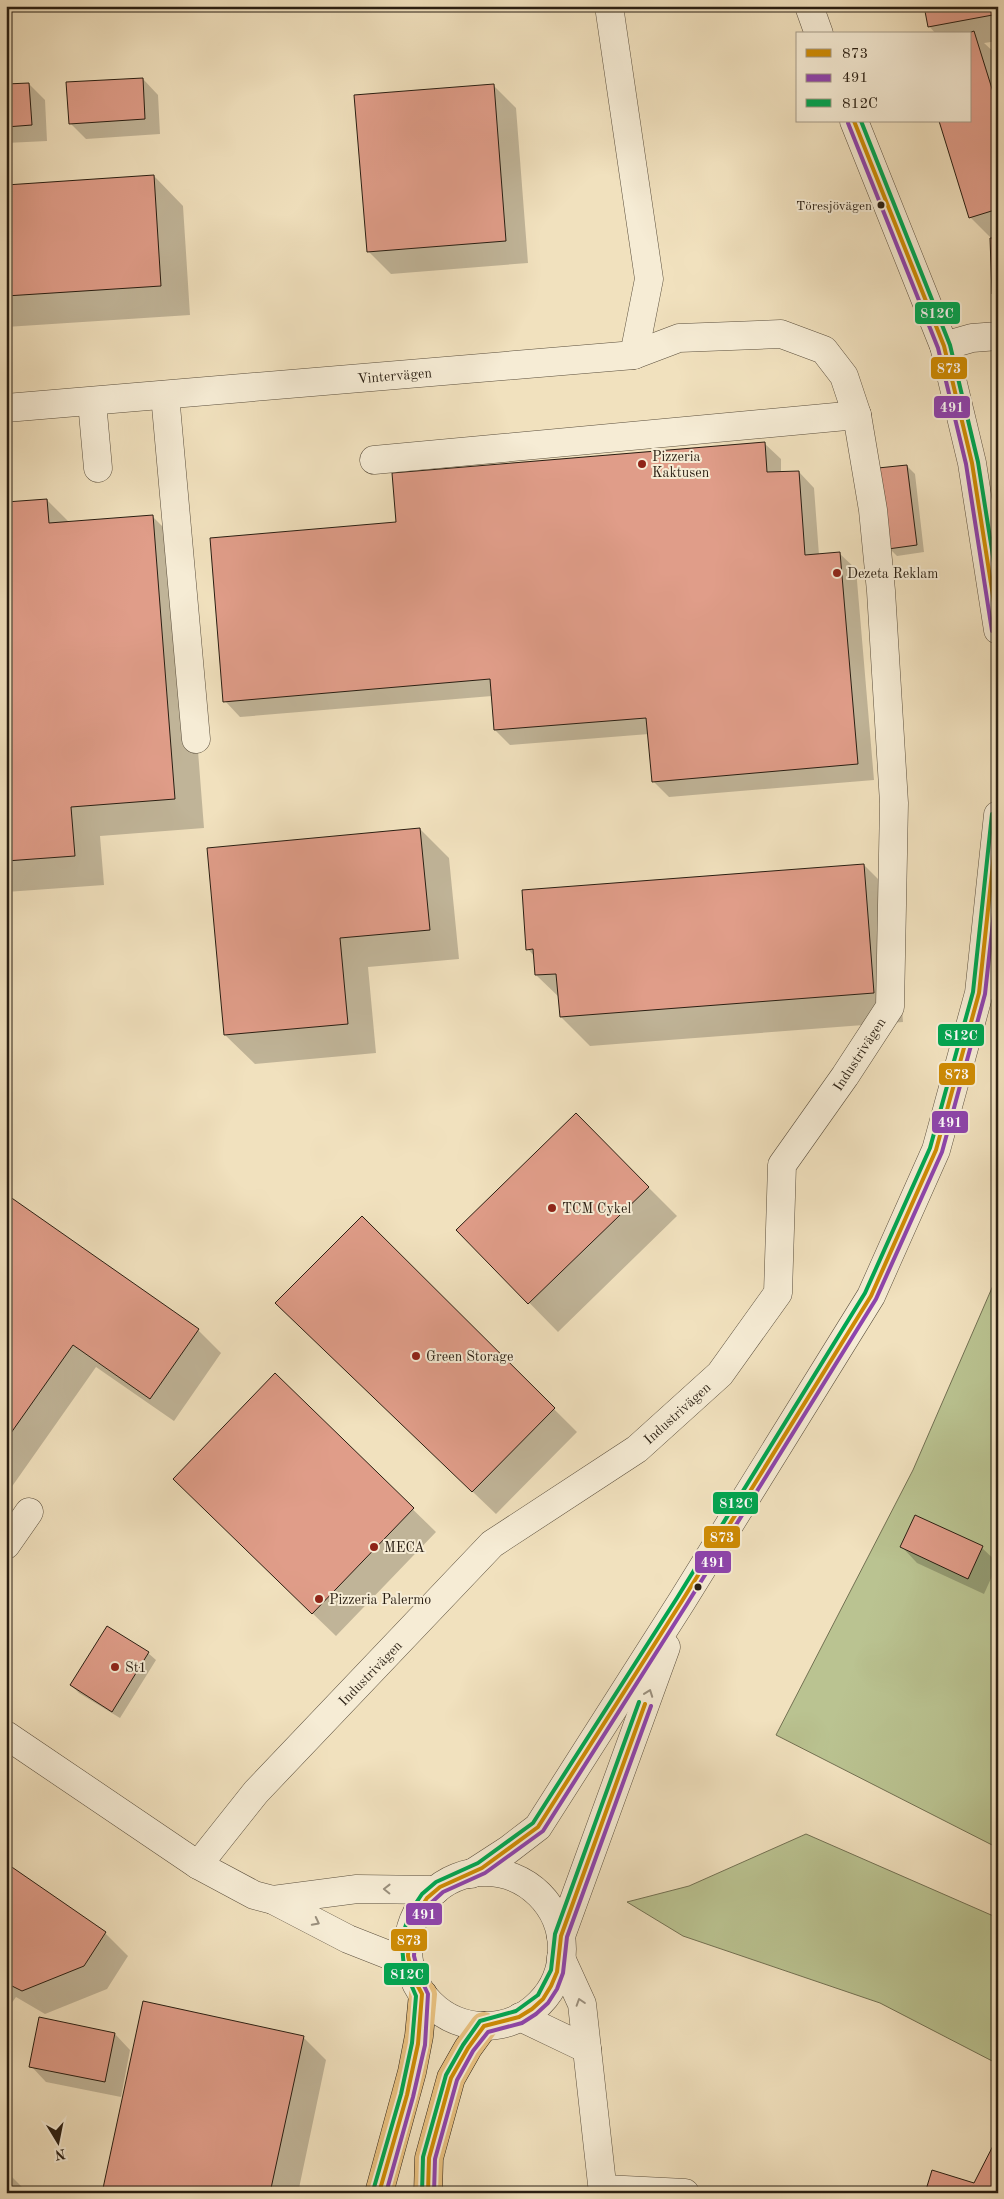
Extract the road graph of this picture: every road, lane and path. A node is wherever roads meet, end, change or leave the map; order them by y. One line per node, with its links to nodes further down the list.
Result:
1 (609, 6): 8 (street)
2 (809, 6): 3 (street)
3 (818, 32)
4 (854, 122): 7 (street)
5 (780, 334): 8 (street, Vintervägen); 12 (street, Industrivägen)
6 (998, 336): 7 (street)
7 (944, 346): 15 (street)
8 (634, 355): 9 (street, Vintervägen)
9 (165, 396): 10 (street, Vintervägen); 16 (street)
10 (92, 402): 11 (street, Vintervägen); 14 (street)
11 (6, 408)
12 (857, 415): 13 (street); 22 (street, Industrivägen)
13 (374, 460)
14 (98, 468)
15 (998, 630)
16 (196, 738)
17 (998, 815): 20 (street)
18 (28, 1512): 19 (street)
19 (6, 1545)
20 (682, 1601): 23 (street); 26 (street, one-way to 20)
21 (6, 1735): 22 (street)
22 (198, 1865): 25 (street)
23 (472, 1874): 24 (street); 26 (street)
24 (436, 1890): 25 (street, one-way to 25); 27 (street)
25 (273, 1900): 27 (street, one-way to 27)
26 (561, 1947): 29 (street); 31 (street, one-way to 26)
27 (409, 1962): 28 (street)
28 (423, 1994): 30 (street); 33 (highway)
29 (520, 2017): 30 (street); 31 (street)
30 (484, 2026): 34 (highway)
31 (587, 2049): 32 (street)
32 (604, 2191): 35 (street)
33 (379, 2193)
34 (428, 2193)
35 (685, 2193)

